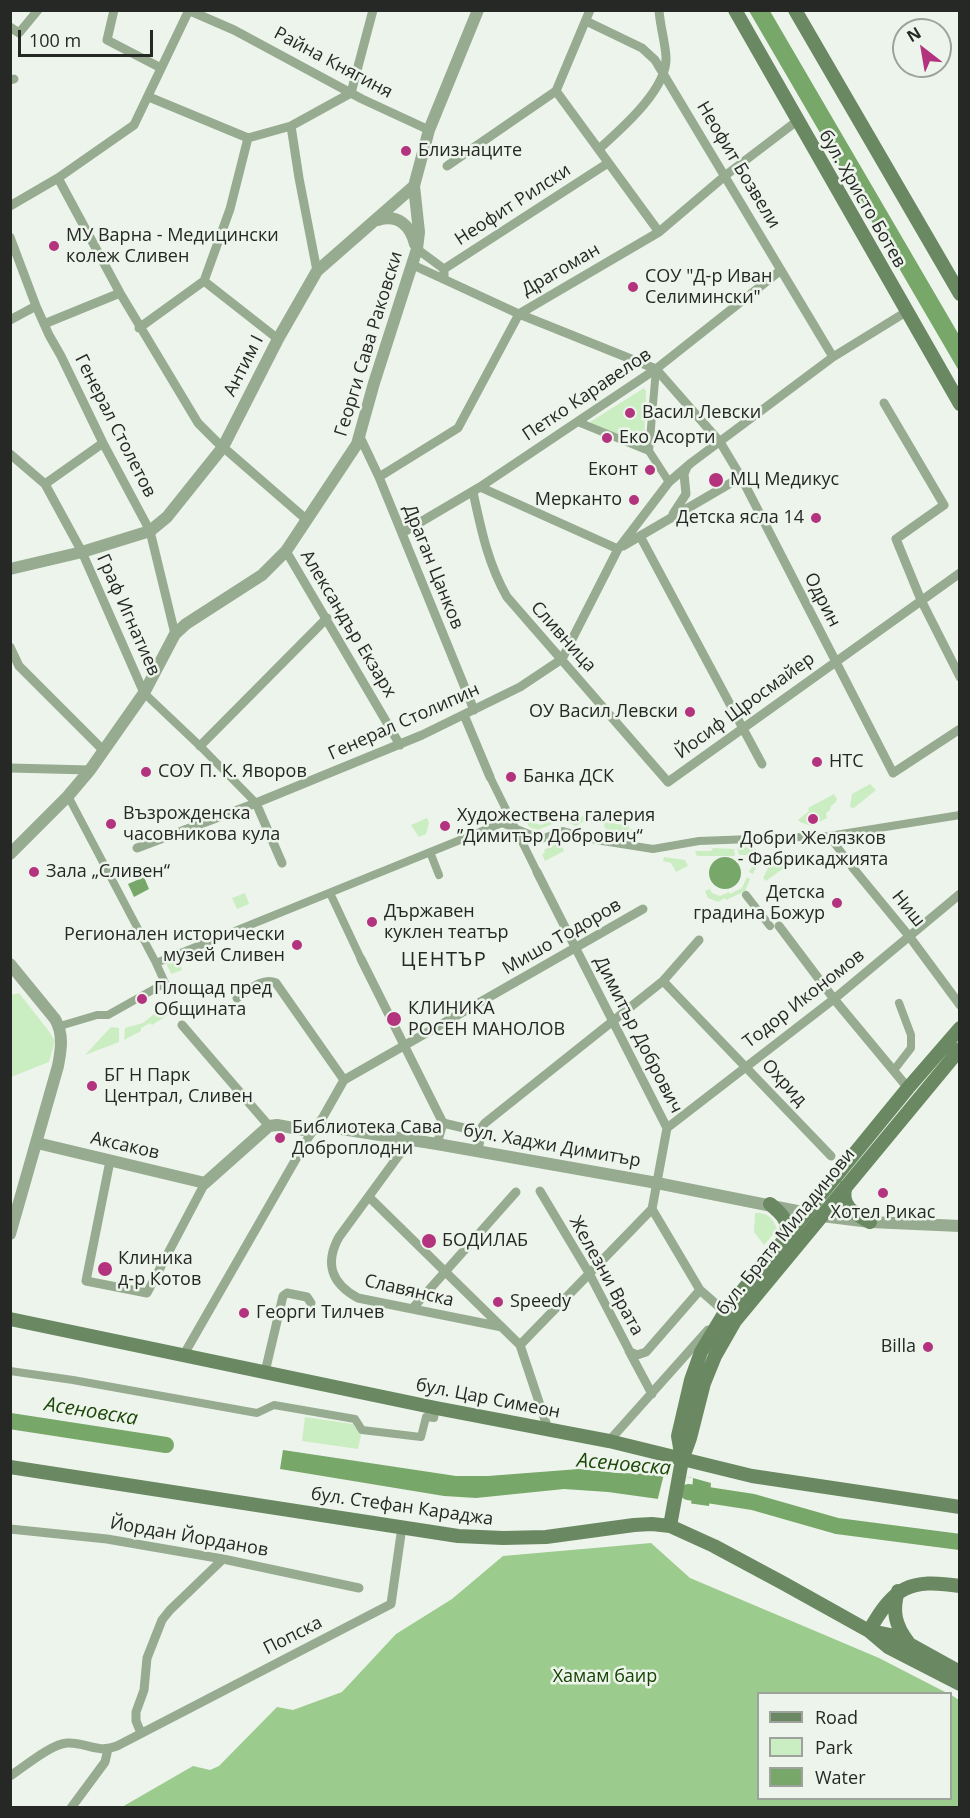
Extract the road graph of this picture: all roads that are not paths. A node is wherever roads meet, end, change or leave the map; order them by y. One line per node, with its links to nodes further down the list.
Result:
1 (38, 10): 11 (street)
2 (114, 10): 12 (street)
3 (373, 10): 15 (street)
4 (478, 10): 19 (street, Георги Сава Раковски)
5 (590, 10): 10 (street)
6 (659, 10): 13 (street)
7 (735, 10): 17 (main road, бул. Христо Ботев)
8 (795, 10): 39 (main road, бул. Христо Ботев)
9 (189, 11): 12 (street); 15 (street, Райна Княгиня)
10 (586, 21): 13 (street, Неофит Бозвели); 14 (street)
11 (10, 27)
12 (161, 68): 16 (street)
13 (663, 73): 21 (street); 24 (street, Неофит Бозвели)
14 (556, 91): 21 (street); 23 (street)
15 (351, 93): 18 (street); 19 (street, Райна Княгиня)
16 (149, 97): 20 (street); 25 (street)
17 (797, 121): 24 (street, Драгоман); 41 (main road, бул. Христо Ботев)
18 (291, 126): 20 (street); 35 (street)
19 (429, 130): 26 (street, Георги Сава Раковски)
20 (249, 138): 37 (street)
21 (599, 149): 22 (street)
22 (608, 163): 29 (street); 36 (street, Неофит Рилски)
23 (447, 166)
24 (726, 175): 29 (street, Драгоман); 34 (street, Неофит Бозвели)
25 (58, 178): 27 (street); 38 (street)
26 (414, 186): 28 (street, Антим I); 31 (street, Георги Сава Раковски)
27 (10, 206)
28 (377, 220): 31 (street); 35 (street, Антим I)
29 (659, 232): 42 (street, Драгоман)
30 (10, 237): 32 (street, Генерал Столетов)
31 (417, 249): 33 (street, Георги Сава Раковски); 36 (street)
32 (14, 256): 40 (street, Генерал Столетов)
33 (412, 265): 36 (street); 52 (street, Георги Сава Раковски)
34 (781, 270): 47 (street, Неофит Бозвели); 48 (street, Петко Каравелов)
35 (317, 271): 46 (street, Антим I)
36 (444, 274): 42 (street)
37 (204, 281): 45 (street); 46 (street)
38 (120, 293): 44 (street); 45 (street)
39 (960, 294)
40 (36, 306): 43 (street); 44 (street, Генерал Столетов)
41 (906, 312): 47 (street, Генерал Столипин); 50 (main road, бул. Христо Ботев)
42 (519, 314): 48 (street); 59 (street, Драгоман)
43 (10, 320)
44 (44, 324): 54 (street, Генерал Столетов)
45 (140, 328): 55 (street)
46 (278, 339): 55 (street, Антим I)
47 (833, 357): 53 (street, Генерал Столипин)
48 (656, 369): 51 (street, Петко Каравелов); 53 (street, Одрин); 56 (street)
49 (884, 403): 74 (street)
50 (960, 404)
51 (578, 422): 56 (street); 63 (street, Петко Каравелов)
52 (360, 436): 59 (street, Драган Цанков); 65 (street, Георги Сава Раковски)
53 (720, 442): 58 (street, Генерал Столипин); 60 (street, Одрин)
54 (103, 443): 62 (street); 66 (street, Генерал Столетов)
55 (223, 447): 65 (street); 66 (street, Антим I)
56 (649, 451): 61 (street)
57 (10, 454): 62 (street, Граф Игнатиев)
58 (691, 463): 61 (street, Генерал Столипин); 64 (street)
59 (379, 477): 67 (street, Драган Цанков)
60 (741, 477): 64 (street); 79 (street, Одрин)
61 (669, 482): 69 (street, Генерал Столипин)
62 (45, 484): 71 (street, Граф Игнатиев)
63 (477, 490): 67 (street, Петко Каравелов); 69 (street); 78 (street, Сливница)
64 (670, 519): 68 (street)
65 (307, 520): 70 (street, Георги Сава Раковски)
66 (150, 531): 71 (street, Антим I); 76 (street, Генерал Столетов)
67 (402, 533): 84 (street, Драган Цанков)
68 (640, 536): 69 (street); 86 (street)
69 (618, 549): 78 (street, Генерал Столипин)
70 (286, 551): 75 (street, Александър Екзарх); 76 (street, Георги Сава Раковски)
71 (82, 552): 72 (street, Антим I); 83 (street, Граф Игнатиев)
72 (10, 569)
73 (960, 573): 74 (street, Йосиф Щросмайер)
74 (921, 600): 79 (street, Йосиф Щросмайер); 81 (street)
75 (327, 618): 88 (street, Александър Екзарх); 89 (street)
76 (175, 634): 83 (street, Георги Сава Раковски)
77 (10, 646): 80 (street)
78 (562, 659): 84 (street, Генерал Столипин); 95 (street, Сливница)
79 (835, 661): 86 (street, Йосиф Щросмайер); 87 (street, Одрин)
80 (13, 662): 90 (street)
81 (956, 662): 82 (street)
82 (960, 677)
83 (144, 693): 89 (street, Граф Игнатиев); 90 (street, Георги Сава Раковски)
84 (474, 710): 85 (street, Генерал Столипин)
85 (464, 715): 88 (street, Генерал Столипин); 94 (street)
86 (742, 728): 91 (street); 95 (street, Йосиф Щросмайер)
87 (960, 729)
88 (400, 745): 97 (street, Генерал Столипин)
89 (200, 746): 97 (street, Граф Игнатиев)
90 (104, 751): 93 (street, Георги Сава Раковски)
91 (762, 764)
92 (10, 768): 93 (street)
93 (90, 770): 96 (street, Георги Сава Раковски)
94 (490, 777): 99 (street, Димитър Добрович)
95 (668, 782)
96 (68, 796): 103 (street, Георги Сава Раковски); 117 (street)
97 (256, 803): 101 (street, Генерал Столипин); 104 (street)
98 (960, 815): 100 (street)
99 (516, 828): 100 (street); 102 (street); 106 (street, Димитър Добрович)
100 (829, 836): 105 (street, Ниш)
101 (137, 848)
102 (430, 852): 107 (street); 108 (street)
103 (10, 854)
104 (282, 864)
105 (853, 868): 113 (street, Ниш)
106 (537, 872): 115 (street, Димитър Добрович)
107 (439, 875)
108 (330, 893): 116 (street); 117 (street)
109 (960, 894): 113 (street, Тодор Икономов)
110 (746, 895): 112 (street)
111 (644, 909): 115 (street, Мишо Тодоров)
112 (774, 926): 121 (street)
113 (909, 936): 121 (street, Тодор Икономов); 123 (street, Ниш)
114 (699, 940): 119 (street)
115 (576, 948): 125 (street, Димитър Добрович); 128 (street, Мишо Тодоров)
116 (361, 959): 128 (street)
117 (156, 963): 124 (street)
118 (10, 964): 124 (street)
119 (663, 981): 125 (street); 130 (street, Охрид)
120 (237, 998): 132 (street)
121 (834, 999): 130 (street, Тодор Икономов); 131 (street)
122 (899, 1003): 131 (street)
123 (960, 1005)
124 (58, 1022): 140 (street)
125 (612, 1023): 137 (street, Димитър Добрович); 138 (street)
126 (182, 1025): 135 (street)
127 (960, 1028): 133 (main road, бул. Братя Миладинови)
128 (404, 1046): 132 (street, Мишо Тодоров); 134 (street)
129 (960, 1049): 147 (main road, бул. Братя Миладинови)
130 (746, 1066): 137 (street, Тодор Икономов); 143 (street, Охрид)
131 (894, 1070): 133 (street)
132 (344, 1080): 136 (street)
133 (908, 1088): 153 (main road, бул. Братя Миладинови)
134 (443, 1124): 138 (street); 141 (street)
135 (269, 1126): 136 (street, бул. Хаджи Димитър); 145 (street)
136 (315, 1128): 139 (street, бул. Хаджи Димитър); 169 (street)
137 (667, 1128): 146 (street, Димитър Добрович)
138 (481, 1132): 142 (street)
139 (410, 1140): 141 (street, бул. Хаджи Димитър); 150 (street, Славянска)
140 (37, 1143): 144 (street, Аксаков); 157 (street)
141 (437, 1144): 142 (street, бул. Хаджи Димитър)
142 (478, 1151): 146 (street, бул. Хаджи Димитър)
143 (831, 1156)
144 (110, 1161): 145 (street, Аксаков); 145 (street)
145 (206, 1183)
146 (657, 1183): 151 (street, бул. Хаджи Димитър); 152 (street, Димитър Добрович)
147 (846, 1186): 154 (main road, бул. Братя Миладинови); 155 (main road)
148 (540, 1191): 160 (street, Железни Врата)
149 (516, 1192): 159 (street)
150 (369, 1197): 159 (street); 163 (street, Славянска)
151 (770, 1204): 153 (street, бул. Хаджи Димитър); 158 (main road)
152 (652, 1209): 160 (street); 161 (street)
153 (807, 1212): 154 (street, бул. Хаджи Димитър); 158 (main road, бул. Братя Миладинови)
154 (822, 1216): 155 (street, бул. Хаджи Димитър); 176 (main road, бул. Братя Миладинови)
155 (870, 1222): 156 (street, бул. Хаджи Димитър)
156 (960, 1226)
157 (10, 1234)
158 (786, 1238): 164 (main road, бул. Братя Миладинови)
159 (444, 1271): 163 (street); 166 (street)
160 (589, 1273): 167 (street); 168 (street, Железни Врата)
161 (700, 1290): 164 (street); 168 (street, Железни Врата)
162 (310, 1303): 171 (street)
163 (412, 1309): 166 (street, Славянска)
164 (725, 1312): 172 (street, бул. Братя Миладинови); 176 (main road, бул. Братя Миладинови)
165 (10, 1320): 169 (main road, бул. Цар Симеон)
166 (502, 1327): 167 (street)
167 (520, 1345): 174 (street)
168 (628, 1349): 172 (street)
169 (183, 1356): 171 (main road, бул. Цар Симеон)
170 (10, 1371): 173 (street)
171 (265, 1372): 173 (main road, бул. Цар Симеон)
172 (652, 1394): 175 (street, бул. Братя Миладинови)
173 (436, 1408): 174 (main road, бул. Цар Симеон)
174 (548, 1429): 175 (main road, бул. Цар Симеон)
175 (609, 1441): 176 (main road, бул. Цар Симеон)
176 (682, 1460): 178 (main road, бул. Цар Симеон); 179 (main road, бул. Братя Миладинови)
177 (10, 1467): 180 (main road, бул. Стефан Караджа)
178 (960, 1507)
179 (670, 1526): 180 (main road, бул. Стефан Караджа); 186 (main road, бул. Стефан Караджа)
180 (402, 1527): 191 (street, Попска)
181 (10, 1529): 182 (street, Йордан Йорданов)
182 (224, 1559): 184 (street, Йордан Йорданов); 191 (street)
183 (960, 1586): 185 (main road)
184 (359, 1588)
185 (898, 1591): 186 (main road); 188 (main road)
186 (869, 1631): 187 (main road, бул. Стефан Караджа)
187 (891, 1642): 188 (main road); 190 (main road)
188 (909, 1645): 189 (main road)
189 (960, 1672)
190 (960, 1684)
191 (141, 1733): 192 (street)
192 (108, 1749): 193 (street); 194 (street)
193 (10, 1776)
194 (71, 1808)

